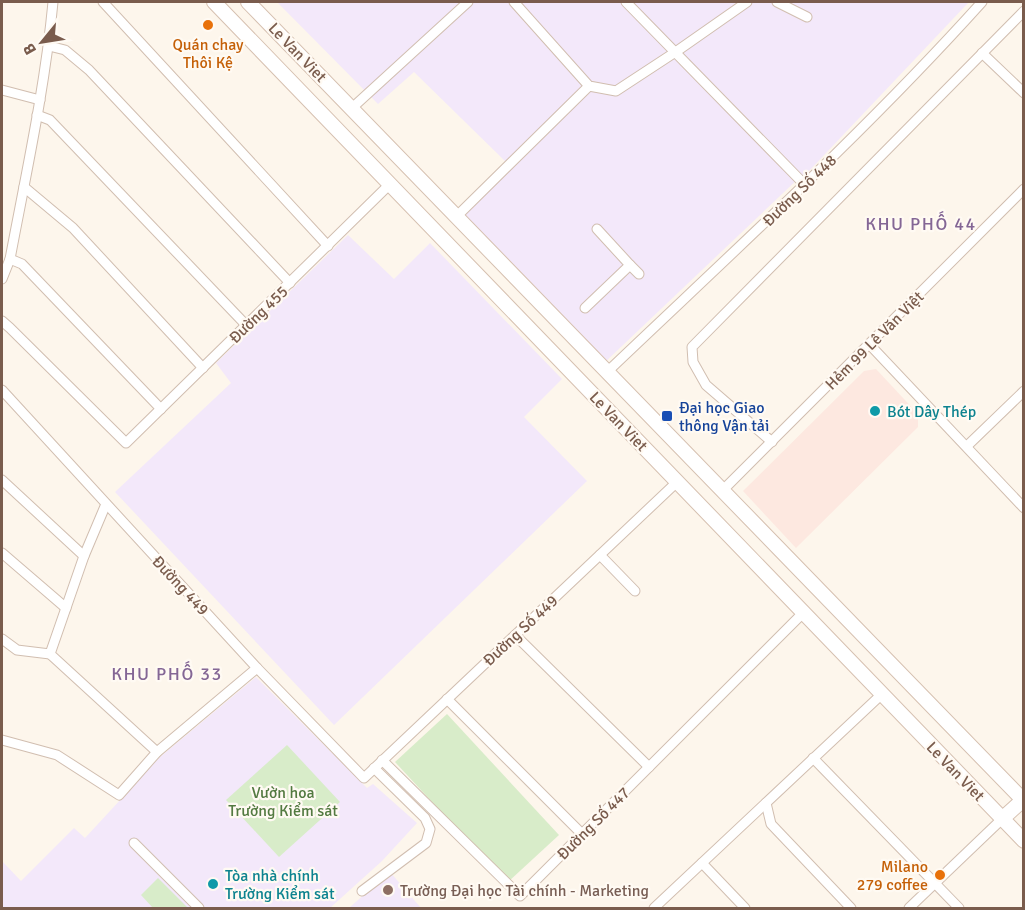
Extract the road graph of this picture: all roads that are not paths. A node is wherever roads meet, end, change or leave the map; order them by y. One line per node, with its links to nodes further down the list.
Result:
1 (53, 2): 13 (street)
2 (103, 2): 29 (street)
3 (214, 2): 23 (main road, Le Van Viet)
4 (248, 2): 20 (main road, Le Van Viet)
5 (468, 2): 20 (street)
6 (514, 2): 16 (street)
7 (626, 2): 14 (street)
8 (747, 2): 14 (street)
9 (777, 2): 12 (street)
10 (982, 2): 24 (street, Đường Số 448)
11 (1023, 11): 15 (street)
12 (807, 17)
13 (49, 46): 19 (street); 34 (street)
14 (677, 51): 16 (street); 24 (street)
15 (982, 53): 18 (street); 47 (street)
16 (589, 86): 27 (street)
17 (2, 90): 19 (street)
18 (1023, 93)
19 (40, 100): 21 (street)
20 (352, 108): 22 (main road, Le Van Viet)
21 (37, 115): 25 (street); 37 (street)
22 (409, 166): 23 (main road); 27 (main road, Le Van Viet)
23 (390, 184): 29 (street, Đường 455); 41 (main road, Le Van Viet)
24 (805, 185): 40 (street, Đường Số 448)
25 (24, 188): 30 (street); 39 (street)
26 (1023, 189): 38 (street, Hẻm 99 Lê Văn Việt)
27 (457, 216): 40 (main road, Le Van Viet)
28 (597, 229): 31 (street)
29 (328, 246): 34 (street, Đường 455)
30 (10, 260): 33 (street); 45 (street)
31 (630, 265): 32 (street); 35 (street)
32 (639, 274)
33 (2, 279)
34 (290, 283): 37 (street, Đường 455)
35 (585, 308)
36 (2, 321): 45 (street, Đường 455)
37 (246, 325): 39 (street, Đường 455)
38 (870, 345): 47 (street, Hẻm 99 Lê Văn Việt); 48 (street)
39 (203, 368): 45 (street, Đường 455)
40 (608, 371): 41 (main road); 44 (main road, Le Van Viet)
41 (588, 389): 46 (main road, Le Van Viet)
42 (2, 390): 53 (street, Đường 449)
43 (1023, 392): 48 (street)
44 (636, 400): 46 (main road); 49 (main road, Le Van Viet)
45 (160, 409)
46 (617, 419): 51 (main road, Le Van Viet)
47 (772, 442): 52 (street, Hẻm 99 Lê Văn Việt)
48 (967, 446): 54 (street)
49 (697, 463): 51 (main road); 52 (main road, Le Van Viet)
50 (2, 480): 57 (street)
51 (677, 482): 56 (street, Đường Số 449); 60 (main road, Le Van Viet)
52 (723, 490): 74 (main road, Le Van Viet)
53 (106, 504): 57 (street); 64 (street, Đường 449)
54 (1023, 508)
55 (2, 553): 59 (street)
56 (600, 555): 58 (street); 61 (street, Đường Số 449)
57 (84, 556): 59 (street)
58 (634, 591)
59 (66, 608): 63 (street)
60 (803, 613): 65 (main road, Le Van Viet); 71 (street, Đường Số 447)
61 (515, 635): 66 (street, Đường Số 449); 71 (street)
62 (2, 639): 63 (street)
63 (50, 654): 68 (street)
64 (257, 668): 68 (street); 73 (street, Đường 449)
65 (882, 694): 69 (street); 76 (main road, Le Van Viet)
66 (447, 699): 70 (street, Đường Số 449); 77 (street)
67 (2, 740): 68 (street)
68 (157, 752)
69 (813, 758): 75 (street); 81 (street)
70 (382, 760): 72 (street, Đường Số 449); 77 (street, Đường Số 447)
71 (650, 767): 77 (street, Đường Số 447)
72 (374, 768): 73 (street, Đường Số 449); 82 (street)
73 (364, 778)
74 (1023, 800): 76 (main road)
75 (766, 803): 80 (street); 86 (street)
76 (1002, 819): 78 (main road, Le Van Viet); 81 (street)
77 (582, 834)
78 (1023, 841)
79 (134, 843): 83 (street)
80 (702, 863): 84 (street); 85 (street)
81 (935, 884): 87 (street); 88 (street)
82 (362, 891)
83 (199, 909)
84 (654, 909)
85 (745, 909)
86 (851, 909)
87 (909, 909)
88 (959, 909)

